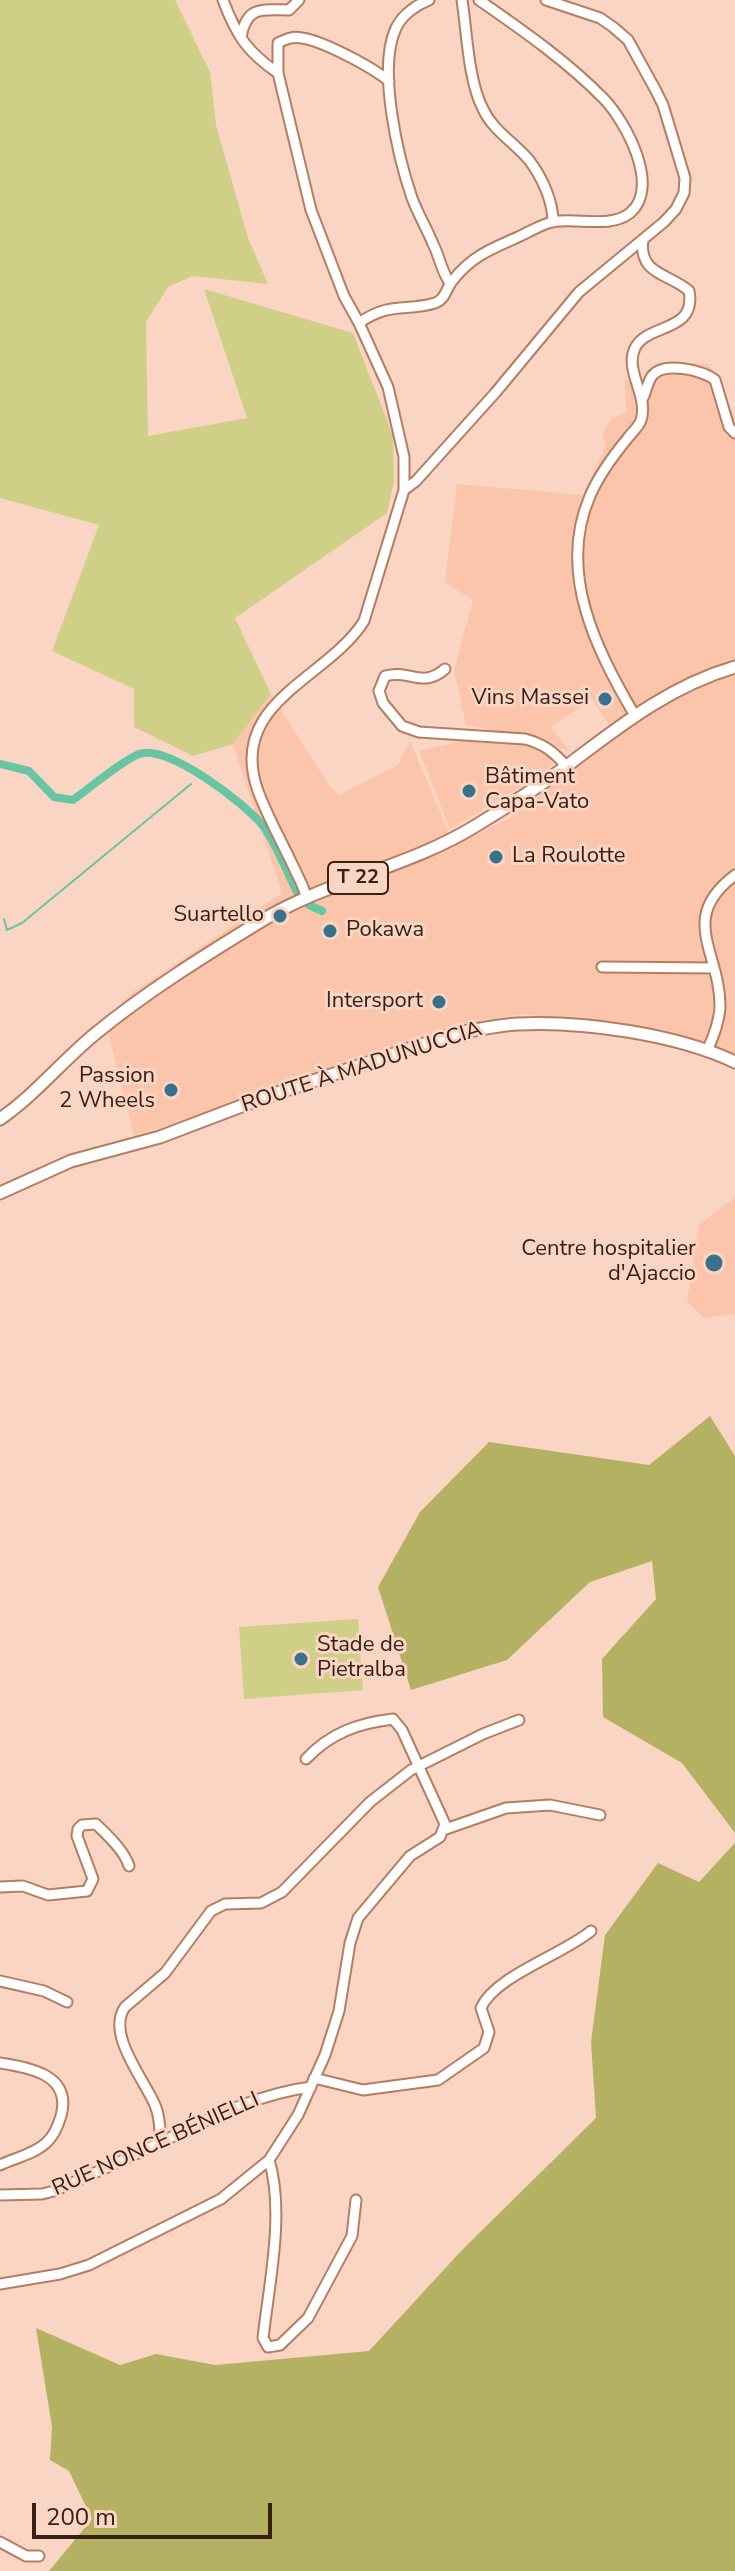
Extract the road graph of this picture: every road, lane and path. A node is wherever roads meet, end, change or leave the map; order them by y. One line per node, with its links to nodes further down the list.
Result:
1 (223, 0): 7 (street)
2 (299, 0): 7 (street)
3 (429, 0): 9 (street)
4 (462, 0): 10 (street)
5 (479, 0): 10 (street)
6 (546, 0): 11 (street)
7 (241, 37): 8 (street)
8 (278, 73): 9 (street); 13 (street)
9 (389, 81): 12 (street)
10 (553, 222): 12 (street)
11 (643, 240): 14 (street); 16 (street)
12 (450, 283): 13 (street)
13 (359, 323): 16 (street)
14 (642, 400): 15 (street); 19 (street)
15 (735, 433)
16 (404, 490): 22 (street)
17 (735, 667): 19 (main road, T 22)
18 (445, 669): 20 (street)
19 (634, 714): 20 (main road, T 22)
20 (566, 766): 22 (main road, T 22)
21 (735, 875): 24 (street)
22 (306, 898): 27 (main road, T 22)
23 (602, 967): 24 (street)
24 (714, 968): 25 (street)
25 (707, 1051): 26 (main road, ROUTE À MADUNUCCIA); 28 (main road, ROUTE À MADUNUCCIA)
26 (735, 1062)
27 (0, 1119)
28 (0, 1193)
29 (519, 1720): 31 (street)
30 (306, 1759): 31 (street)
31 (418, 1766): 33 (street); 41 (street)
32 (600, 1815): 33 (street)
33 (443, 1830): 40 (street)
34 (129, 1866): 35 (street)
35 (0, 1887)
36 (591, 1931): 40 (street)
37 (0, 1981): 38 (street)
38 (67, 2002)
39 (0, 2063): 43 (street)
40 (313, 2082): 41 (street, RUE NONCE BÉNIELLI); 42 (street)
41 (160, 2143): 44 (street, RUE NONCE BÉNIELLI)
42 (269, 2160): 45 (street); 46 (street)
43 (0, 2165)
44 (0, 2195)
45 (356, 2200)
46 (0, 2284)
47 (0, 2542): 48 (street)
48 (39, 2556)

